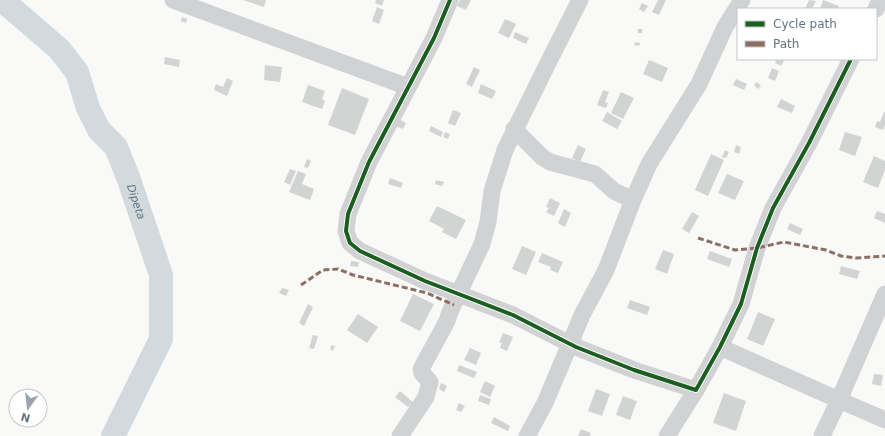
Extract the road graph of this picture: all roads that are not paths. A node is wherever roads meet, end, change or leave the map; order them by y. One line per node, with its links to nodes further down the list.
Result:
1 (173, 0): 6 (street)
2 (450, 0): 6 (street)
3 (580, 0): 7 (street)
4 (742, 0): 8 (street)
5 (850, 60): 12 (street)
6 (408, 87): 9 (street)
7 (514, 129): 8 (street); 9 (street)
8 (633, 200): 11 (street)
9 (458, 294): 11 (street); 16 (street)
10 (885, 294): 14 (street)
11 (570, 345): 13 (street); 17 (street)
12 (720, 347): 13 (street); 14 (street)
13 (696, 390): 18 (street)
14 (839, 400): 15 (street); 19 (street)
15 (885, 420)
16 (400, 436)
17 (527, 436)
18 (667, 436)
19 (822, 436)

